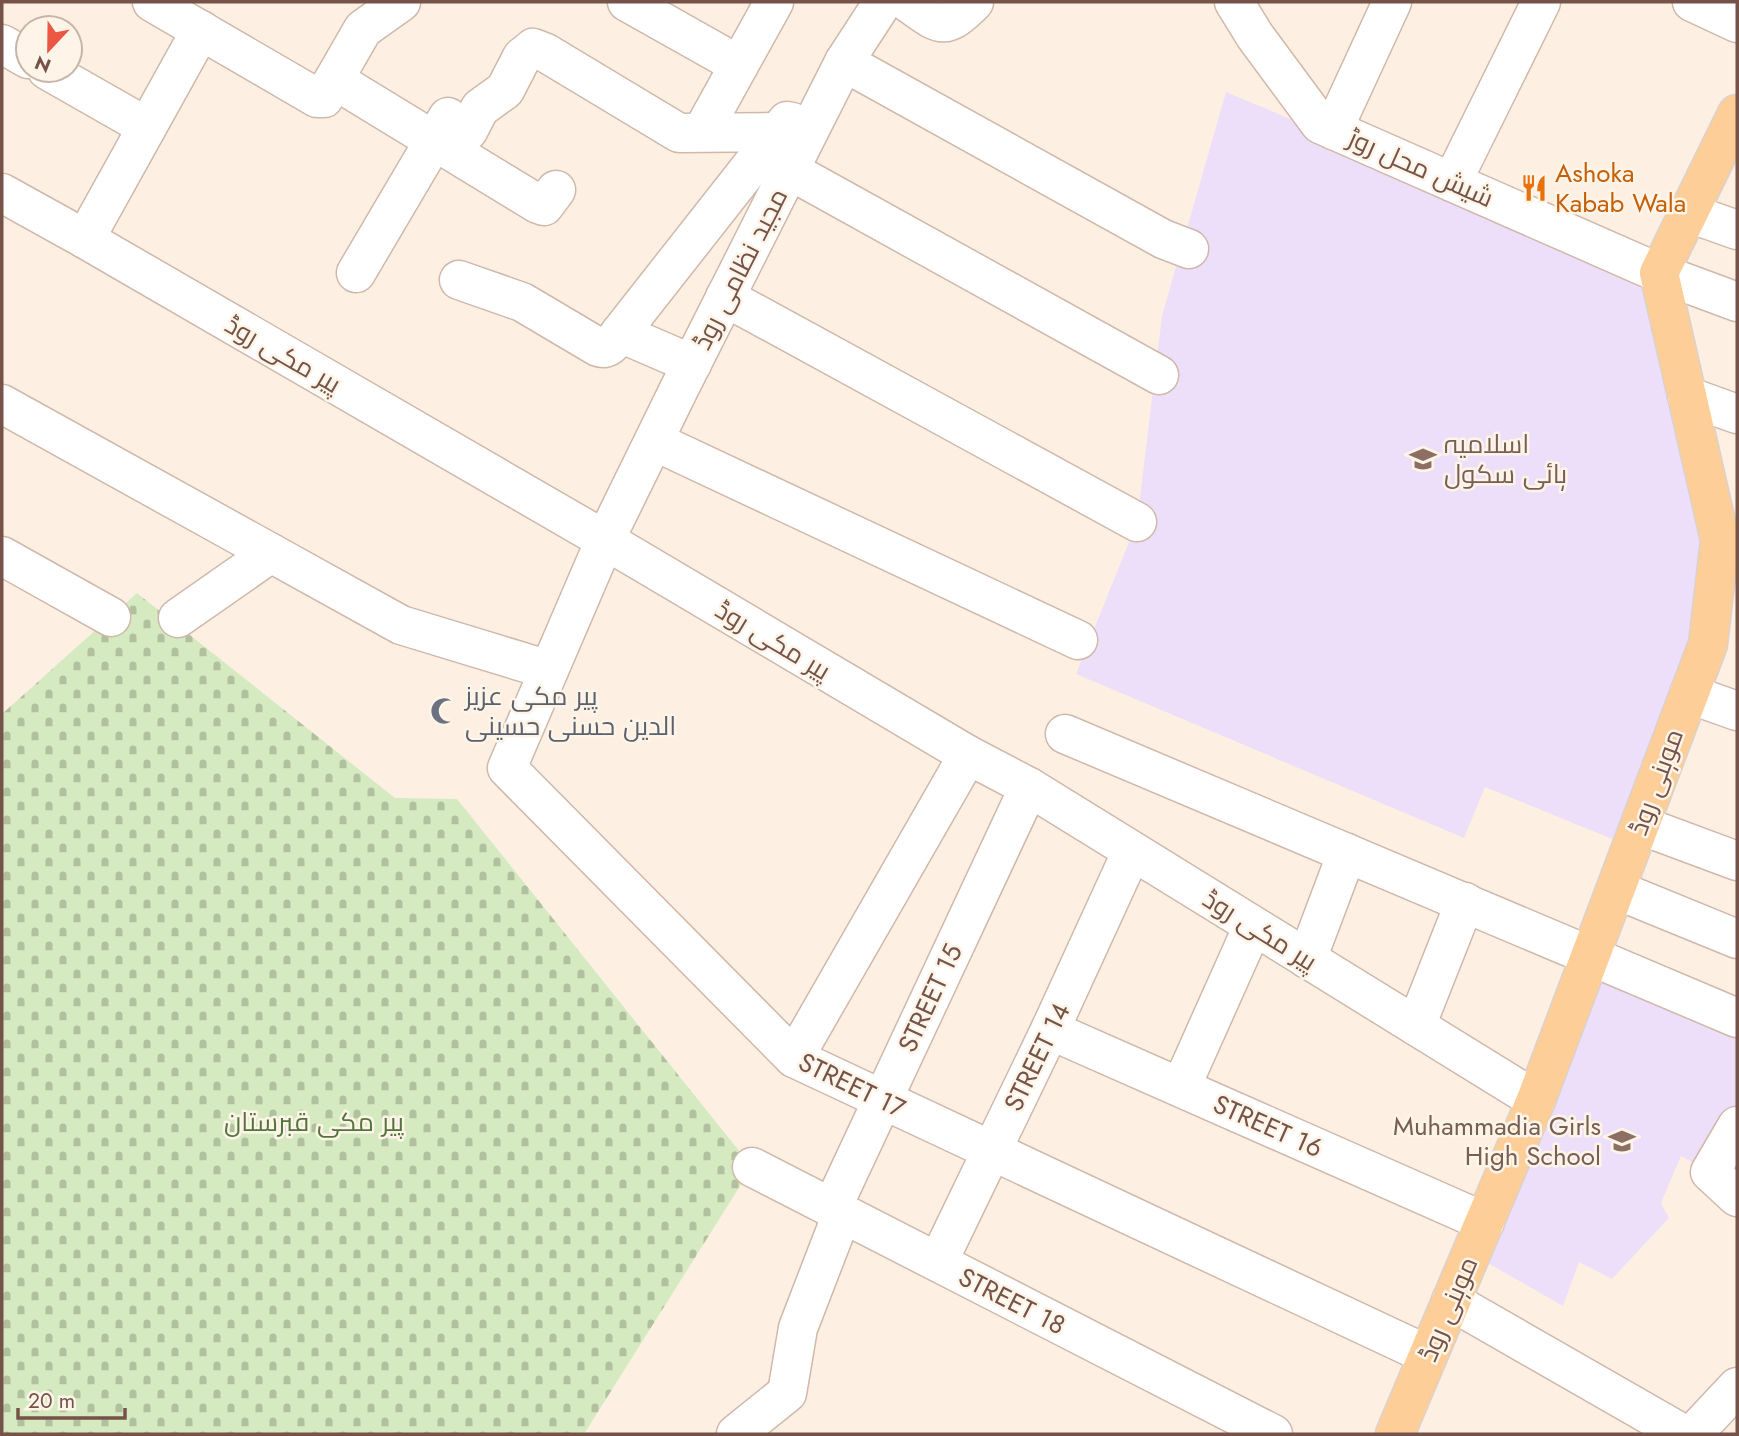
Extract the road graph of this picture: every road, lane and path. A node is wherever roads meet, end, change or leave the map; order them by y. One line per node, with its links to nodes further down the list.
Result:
1 (152, 2): 13 (street)
2 (401, 2): 16 (street)
3 (627, 2): 15 (street)
4 (883, 2): 14 (street, مجید نظامی روڈ)
5 (907, 2): 6 (street)
6 (974, 2)
7 (1234, 2): 21 (street, شیش محل روڑ)
8 (1392, 2): 21 (street)
9 (1541, 2): 25 (street)
10 (1692, 2): 12 (street)
11 (760, 7): 15 (street)
12 (1737, 23)
13 (201, 30): 16 (street); 19 (street)
14 (844, 62): 20 (street, مجید نظامی روڈ); 31 (street)
15 (738, 65): 22 (street)
16 (333, 80): 23 (street)
17 (72, 84): 19 (street)
18 (1737, 114): 28 (main road)
19 (147, 127): 30 (street)
20 (795, 127): 22 (street); 24 (street, مجید نظامی روڈ); 37 (street)
21 (1333, 130): 25 (street, شیش محل روڑ)
22 (702, 132): 23 (street)
23 (435, 140): 26 (street); 32 (street)
24 (789, 170): 35 (street, مجید نظامی روڈ); 39 (street)
25 (1452, 182): 33 (street, شیش محل روڑ)
26 (556, 190)
27 (2, 193): 30 (street, پیر مکی روڈ)
28 (1689, 213): 29 (street); 33 (main road)
29 (1737, 230)
30 (85, 239): 46 (street, پیر مکی روڈ)
31 (1189, 249)
32 (356, 273)
33 (1660, 273): 36 (street, شیش محل روڑ); 40 (main road, موہنی روڈ)
34 (459, 280): 37 (street)
35 (725, 297): 38 (street, مجید نظامی روڈ); 44 (street)
36 (1737, 302)
37 (620, 333): 38 (street)
38 (692, 364): 43 (street, مجید نظامی روڈ)
39 (1159, 375)
40 (1687, 396): 42 (street); 45 (main road, موہنی روڈ)
41 (2, 404): 47 (street)
42 (1737, 414)
43 (654, 442): 46 (street, مجید نظامی روڈ); 51 (street)
44 (1138, 522)
45 (1727, 530): 53 (main road, موہنی روڈ)
46 (605, 540): 52 (street, STREET 17); 56 (street, پیر مکی روڈ)
47 (271, 553): 50 (street); 52 (street)
48 (2, 555): 49 (street)
49 (111, 617)
50 (178, 618)
51 (1078, 640)
52 (549, 670): 71 (street, STREET 17)
53 (1689, 694): 54 (street); 58 (main road, موہنی روڈ)
54 (1737, 711)
55 (1065, 734): 60 (street)
56 (968, 755): 57 (street, پیر مکی روڈ); 71 (street)
57 (1029, 787): 59 (street, پیر مکی روڈ); 73 (street, STREET 15)
58 (1640, 825): 61 (street); 62 (main road, موہنی روڈ)
59 (1132, 851): 64 (street, پیر مکی روڈ); 70 (street, STREET 14)
60 (1347, 853): 63 (street); 67 (street)
61 (1737, 861)
62 (1617, 890): 65 (street); 66 (main road, موہنی روڈ)
63 (1465, 902): 66 (street); 69 (street)
64 (1253, 926): 67 (street, پیر مکی روڈ); 72 (street)
65 (1737, 939)
66 (1591, 954): 68 (street); 74 (main road, موہنی روڈ)
67 (1307, 959): 69 (street, پیر مکی روڈ)
68 (1737, 1018)
69 (1416, 1026): 74 (street, پیر مکی روڈ)
70 (1051, 1030): 72 (street, STREET 16); 76 (street, STREET 14)
71 (794, 1058): 73 (street, STREET 17)
72 (1181, 1087): 80 (street, STREET 16)
73 (883, 1099): 76 (street, STREET 17); 79 (street, STREET 15)
74 (1536, 1100): 80 (main road, موہنی روڈ)
75 (1737, 1126): 78 (street)
76 (991, 1151): 81 (street, STREET 14); 83 (street, STREET 17)
77 (752, 1167): 79 (street, STREET 18)
78 (1737, 1197)
79 (837, 1211): 81 (street, STREET 18); 85 (street, STREET 15)
80 (1485, 1222): 82 (main road, موہنی روڈ)
81 (938, 1262): 86 (street, STREET 18)
82 (1451, 1301): 83 (main road, موہنی روڈ); 88 (street)
83 (1428, 1355): 87 (main road, موہنی روڈ)
84 (1737, 1387): 89 (street)
85 (736, 1434)
86 (1273, 1434)
87 (1395, 1434)
88 (1683, 1434)
89 (1693, 1434)

